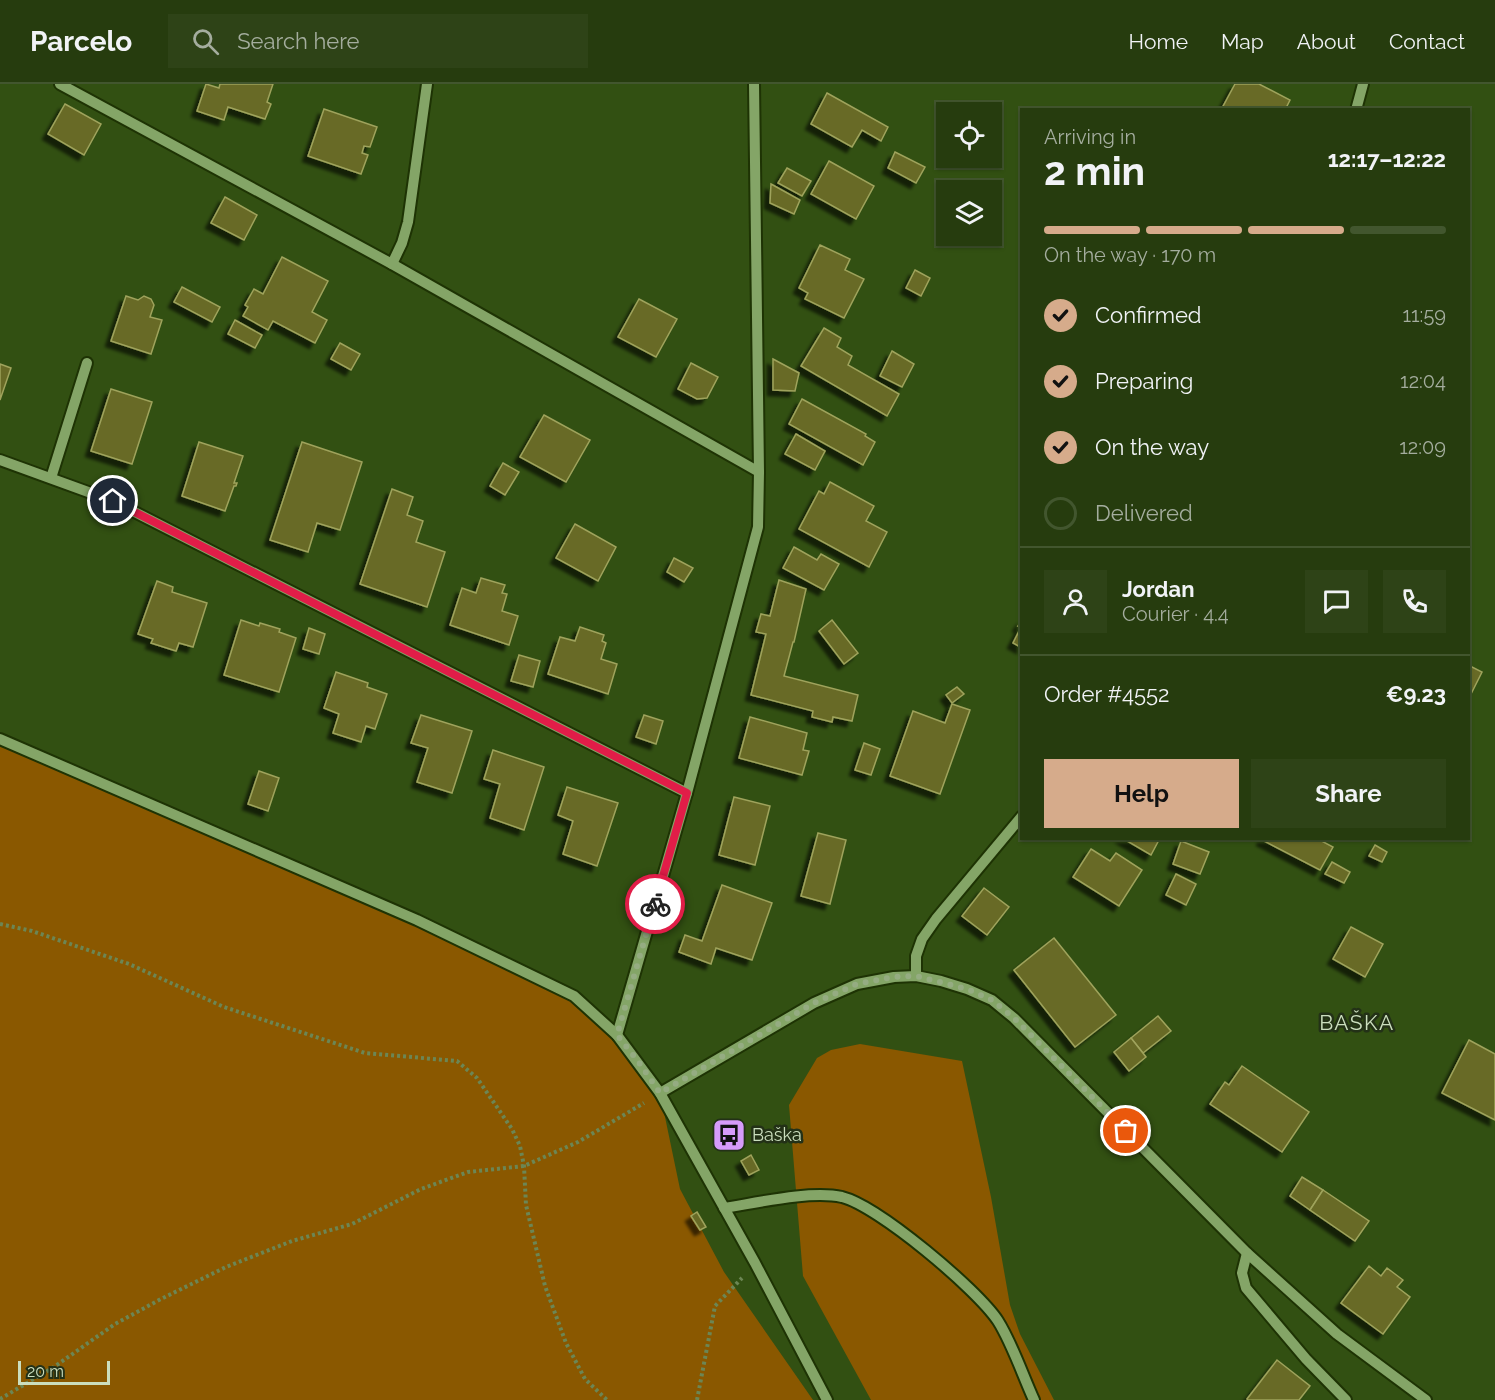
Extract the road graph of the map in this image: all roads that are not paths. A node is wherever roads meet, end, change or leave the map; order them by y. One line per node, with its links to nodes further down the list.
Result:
1 (60, 84): 6 (street)
2 (427, 84): 6 (street)
3 (754, 84): 9 (street)
4 (1363, 84): 5 (street)
5 (1357, 108)
6 (392, 264): 9 (street)
7 (87, 363): 10 (street)
8 (0, 459): 10 (street)
9 (759, 472): 12 (street)
10 (51, 478): 12 (street)
11 (0, 740): 15 (street)
12 (687, 793): 15 (street)
13 (1020, 818): 14 (street)
14 (916, 976): 16 (street); 18 (street)
15 (617, 1035): 16 (street)
16 (660, 1093): 17 (street)
17 (724, 1208): 19 (street); 20 (street)
18 (1247, 1253): 21 (street); 22 (street)
19 (827, 1400)
20 (1034, 1400)
21 (1346, 1400)
22 (1426, 1400)

